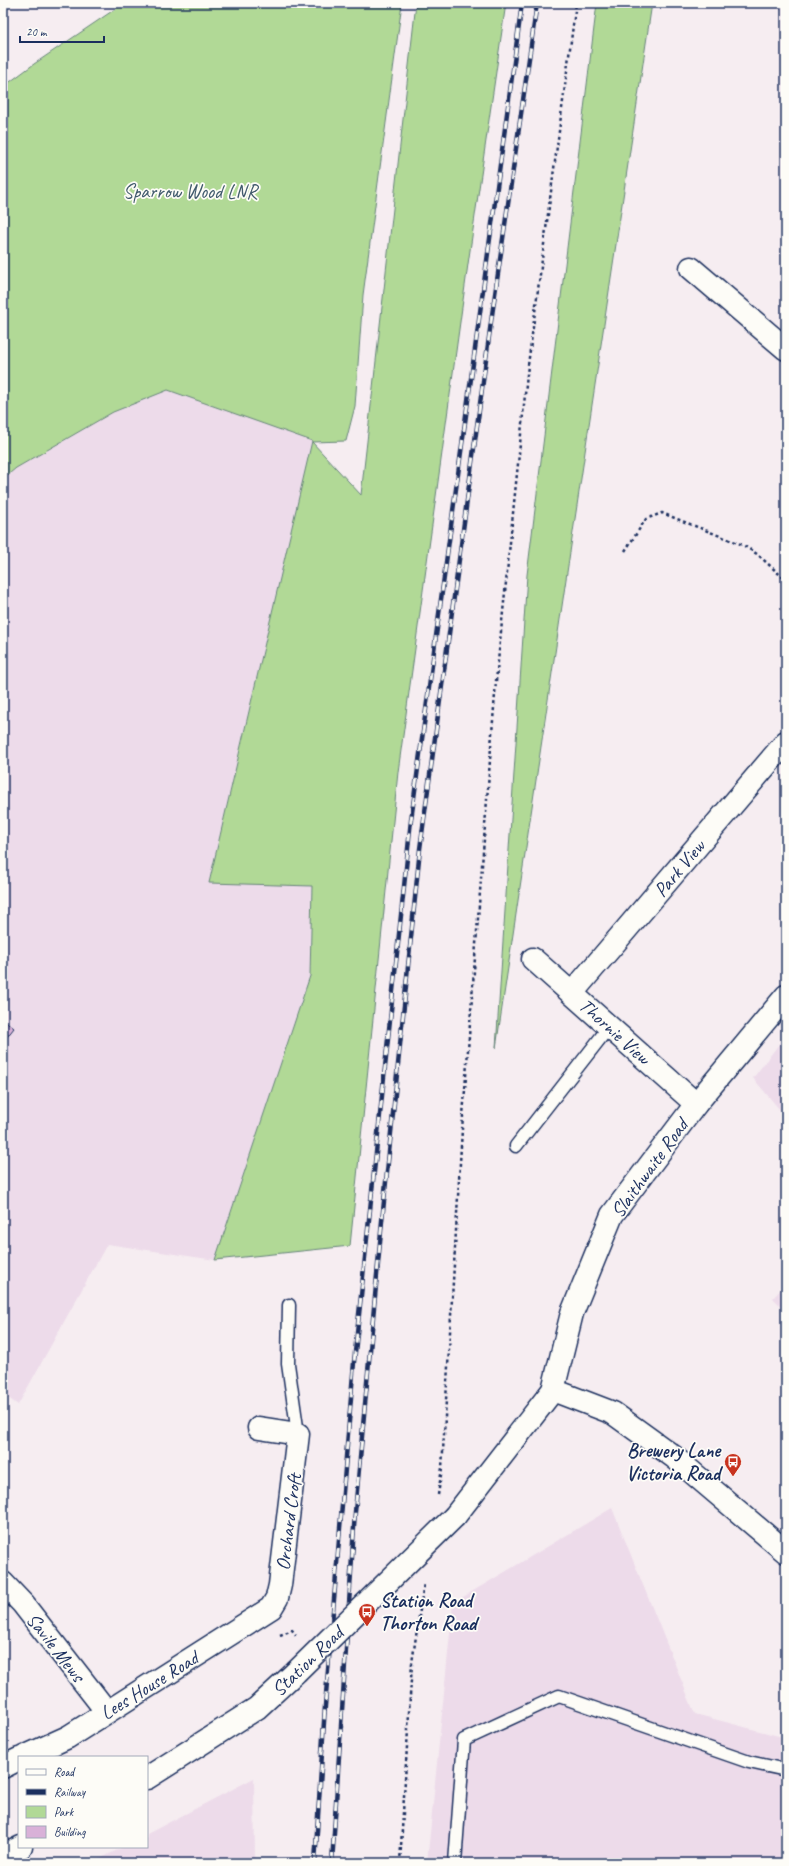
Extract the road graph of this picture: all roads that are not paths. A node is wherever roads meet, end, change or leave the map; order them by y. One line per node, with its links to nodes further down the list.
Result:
1 (691, 268): 2 (street)
2 (786, 349)
3 (786, 742): 5 (street, Park View)
4 (533, 959): 5 (street, Thornie View)
5 (572, 993): 7 (street, Thornie View)
6 (786, 996): 8 (street, Slaithwaite Road)
7 (609, 1027): 8 (street, Thornie View); 9 (lane)
8 (696, 1104): 11 (street, Slaithwaite Road)
9 (516, 1146)
10 (289, 1305): 13 (lane, Orchard Croft)
11 (553, 1390): 14 (street); 22 (street, Station Road, bridge)
12 (259, 1428): 13 (street)
13 (298, 1434): 16 (street, Orchard Croft)
14 (786, 1552)
15 (3, 1583): 17 (street, Savile Mews)
16 (271, 1608): 17 (street, Lees House Road)
17 (107, 1712): 18 (street, Lees House Road)
18 (26, 1756)
19 (18, 1760): 20 (street)
20 (3, 1767)
21 (786, 1770): 25 (lane)
22 (148, 1777)
23 (19, 1848): 24 (street)
24 (3, 1856)
25 (455, 1863)

